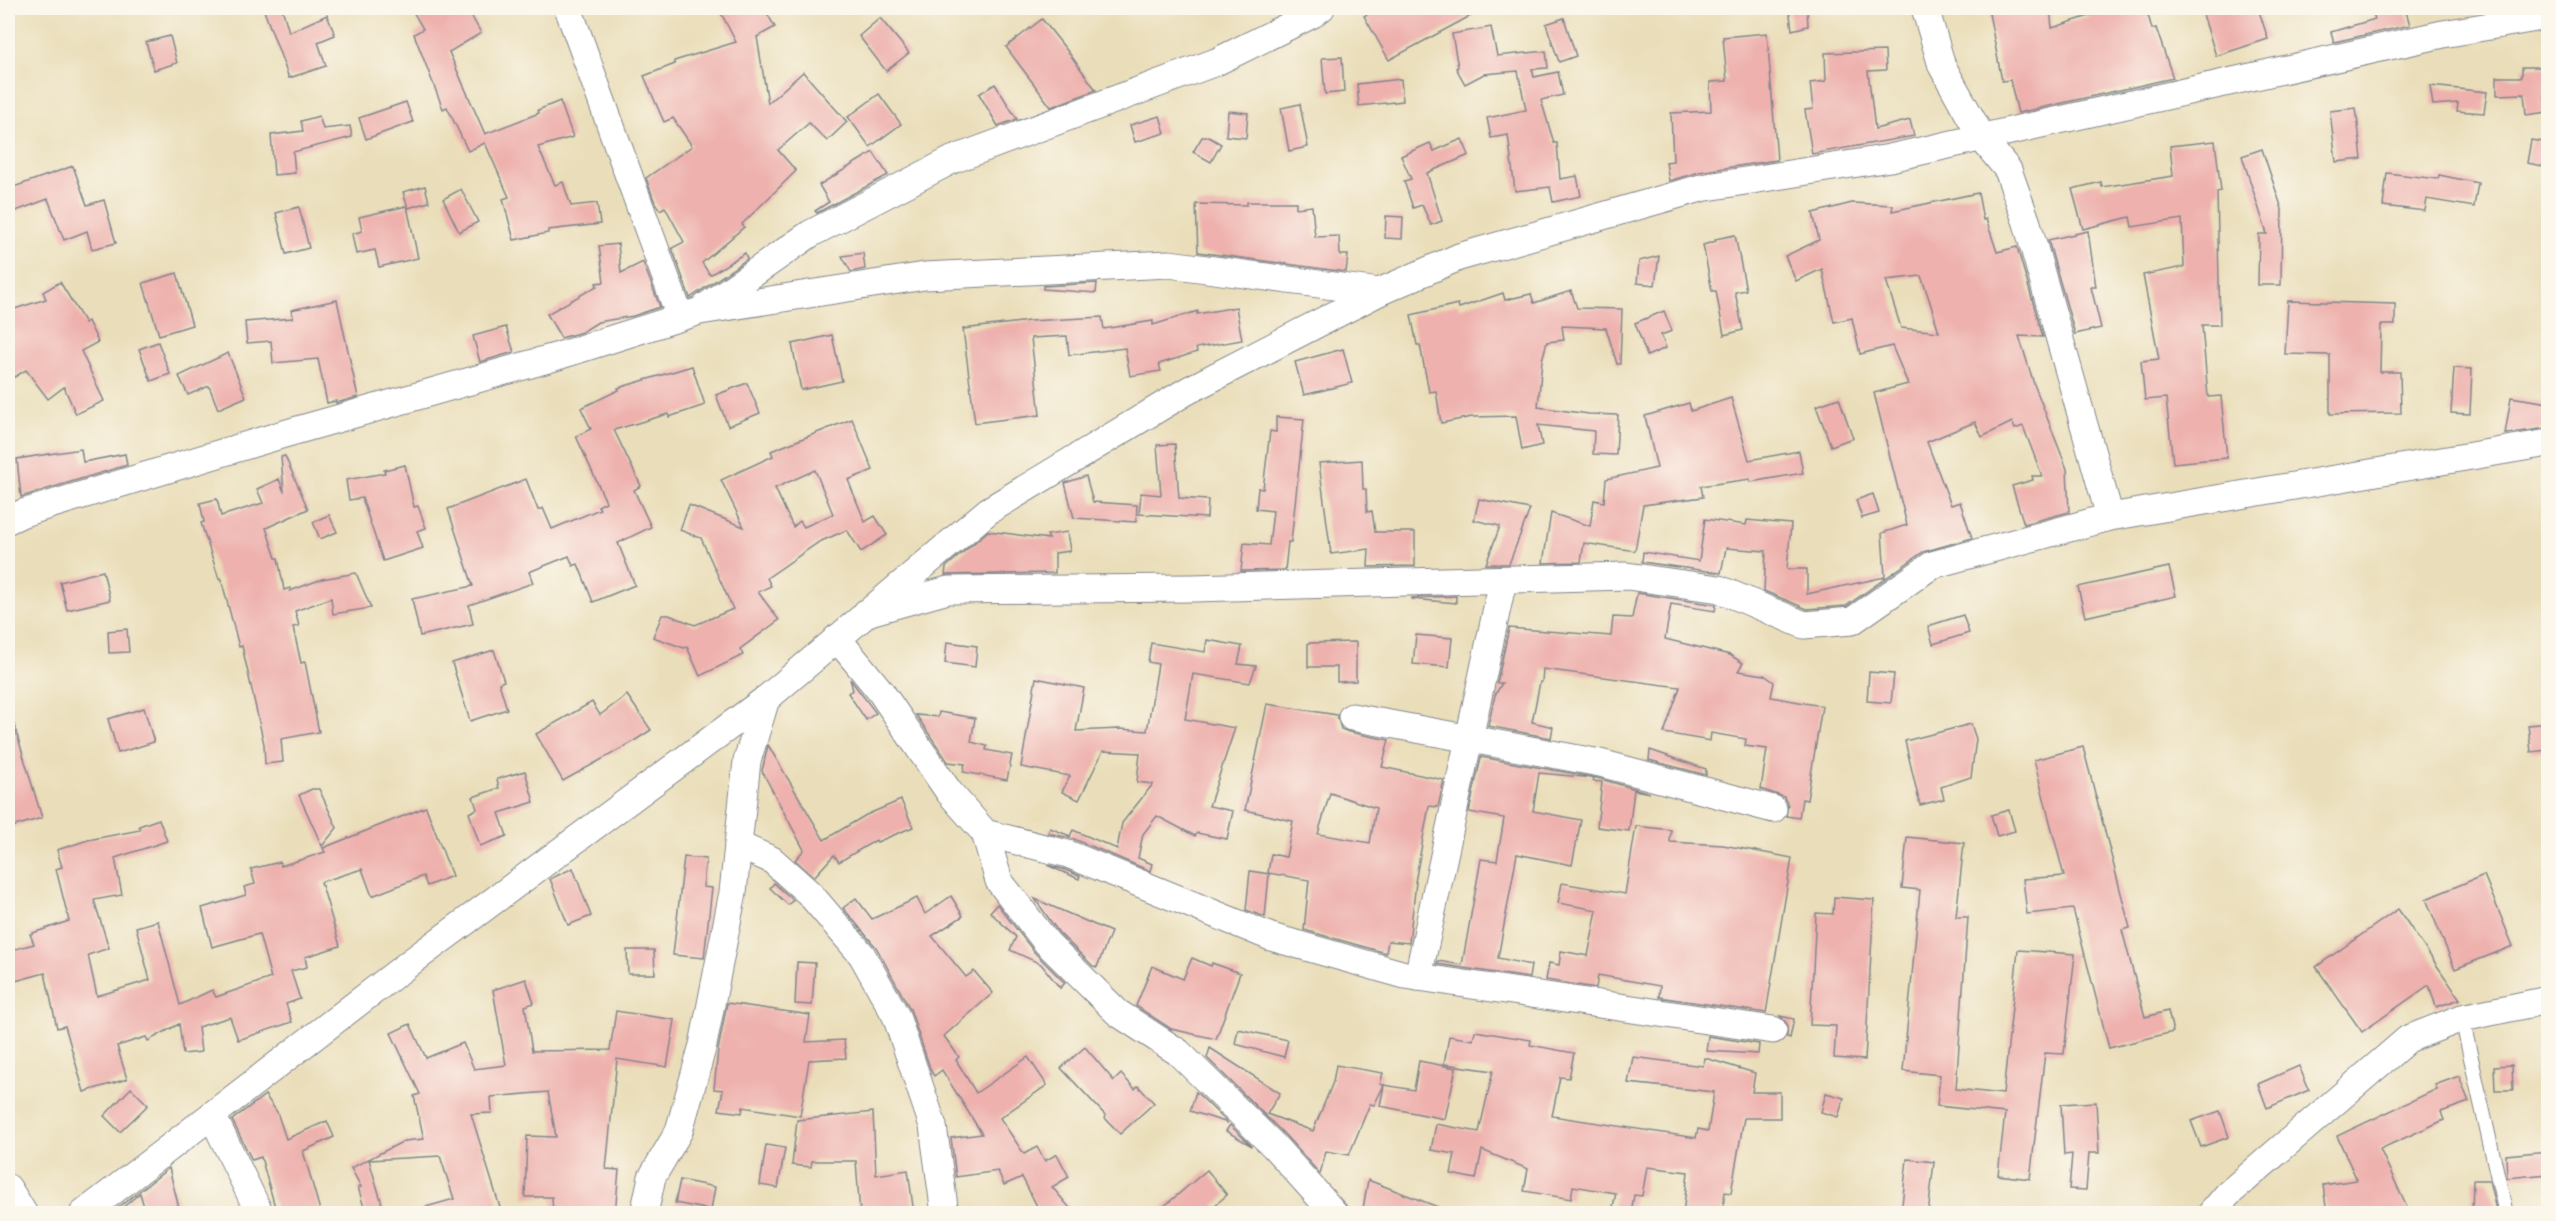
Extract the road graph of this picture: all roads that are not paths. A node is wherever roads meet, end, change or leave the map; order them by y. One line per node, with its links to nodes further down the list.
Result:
1 (568, 8): 7 (street)
2 (1322, 8): 7 (street)
3 (1925, 8): 5 (street)
4 (2548, 16): 5 (street)
5 (1982, 138): 6 (street); 9 (street)
6 (1379, 292): 7 (street); 12 (street)
7 (690, 314): 10 (street)
8 (2548, 443): 9 (street)
9 (2110, 517): 11 (street)
10 (8, 520)
11 (1503, 580): 12 (street); 16 (street)
12 (866, 613): 13 (street)
13 (837, 638): 14 (street); 18 (street)
14 (766, 699): 19 (street); 24 (street)
15 (1352, 717): 16 (street)
16 (1470, 739): 17 (street); 20 (street)
17 (1773, 808)
18 (985, 833): 20 (street); 31 (street)
19 (738, 845): 29 (street); 30 (street)
20 (1418, 977): 23 (street)
21 (2548, 1000): 22 (street)
22 (2462, 1018): 32 (street); 33 (lane)
23 (1773, 1030)
24 (213, 1115): 27 (street); 28 (street)
25 (8, 1188): 26 (street)
26 (24, 1214)
27 (83, 1214)
28 (260, 1214)
29 (644, 1214)
30 (945, 1214)
31 (1335, 1214)
32 (2211, 1214)
33 (2506, 1214)

